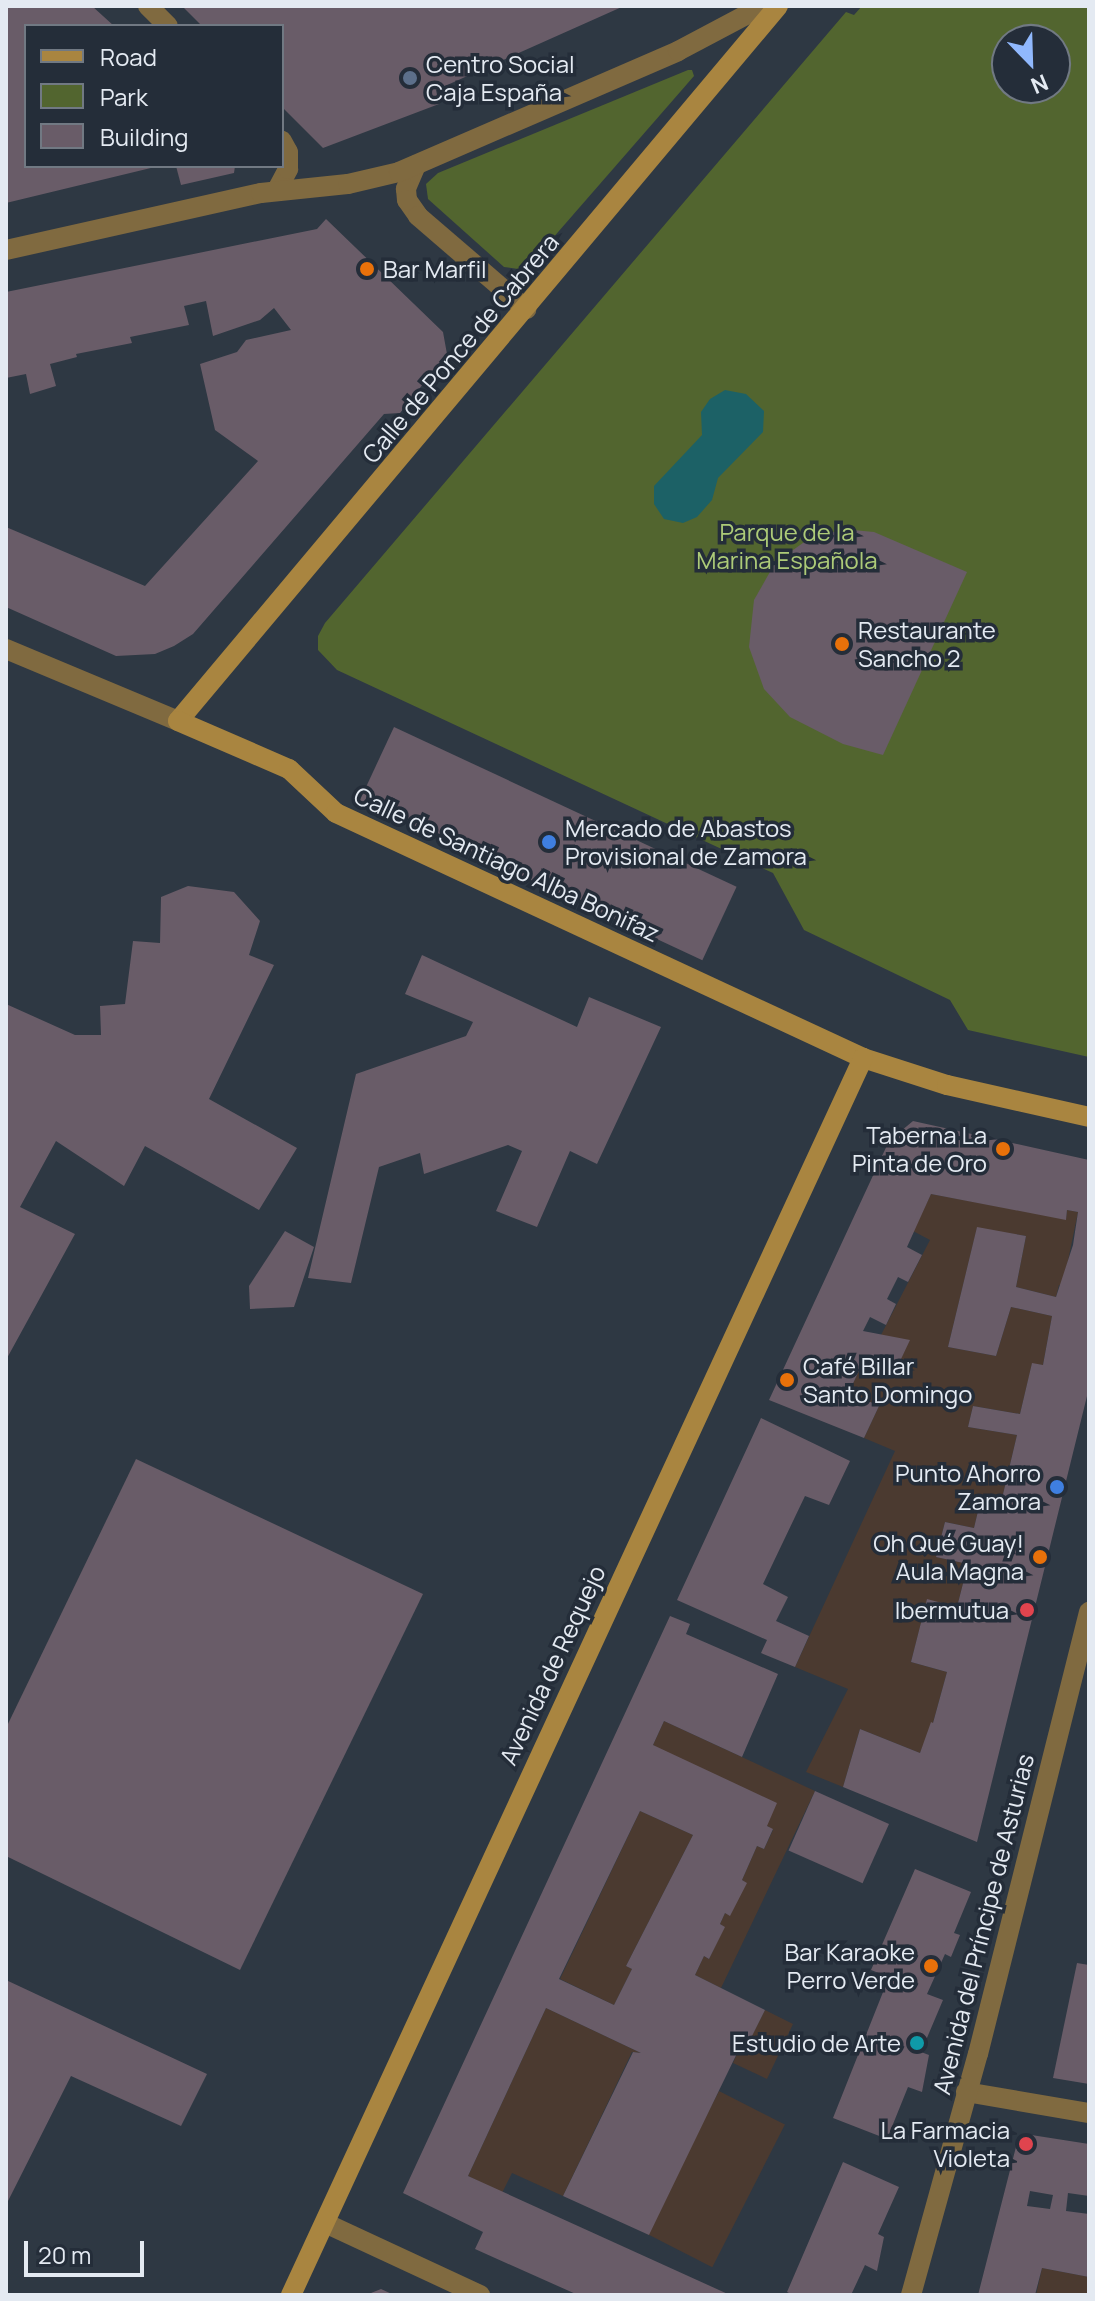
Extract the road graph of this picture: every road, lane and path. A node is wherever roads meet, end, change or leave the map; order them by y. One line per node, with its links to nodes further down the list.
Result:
1 (148, 6): 4 (street)
2 (763, 6): 6 (street)
3 (778, 6): 9 (main road, Calle de Ponce de Cabrera)
4 (166, 24)
5 (284, 145): 7 (street)
6 (416, 165): 7 (street); 9 (street)
7 (277, 190): 8 (street)
8 (6, 250)
9 (526, 309): 11 (main road, Calle de Ponce de Cabrera)
10 (6, 649): 11 (street, Calle de Santiago Alba Bonifaz)
11 (178, 721): 12 (main road, Calle de Santiago Alba Bonifaz)
12 (863, 1058): 13 (main road, Calle de Santiago Alba Bonifaz); 17 (main road, Avenida de Requejo)
13 (1089, 1117)
14 (1089, 1612): 15 (street, Avenida del Príncipe de Asturias)
15 (966, 2092): 16 (street); 20 (street, Avenida del Príncipe de Asturias)
16 (1089, 2113)
17 (325, 2223): 18 (main road, Avenida de Requejo); 19 (street)
18 (291, 2295)
19 (480, 2295)
20 (911, 2295)

